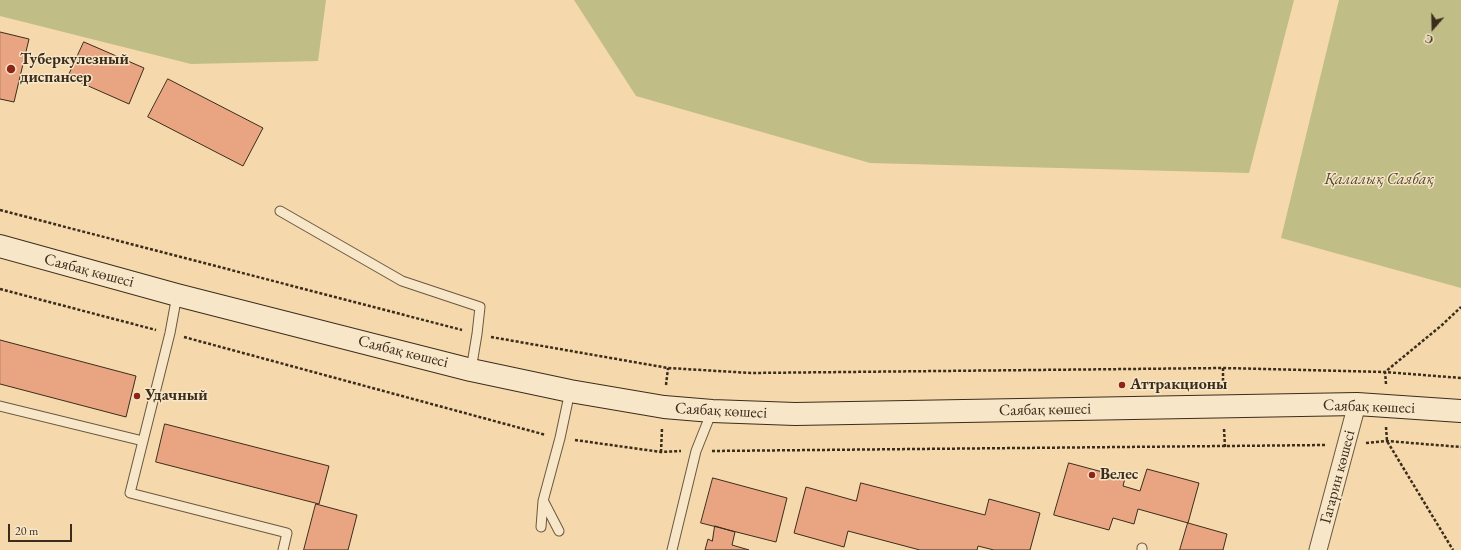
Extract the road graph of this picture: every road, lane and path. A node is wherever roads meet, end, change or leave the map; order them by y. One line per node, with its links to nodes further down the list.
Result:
1 (0, 210): 6 (path)
2 (280, 211): 6 (lane)
3 (0, 246): 4 (street, Саябақ көшесі)
4 (178, 295): 7 (street, Саябақ көшесі); 16 (lane)
5 (1461, 307): 8 (path)
6 (477, 334): 7 (lane); 8 (path)
7 (471, 370): 10 (street, Саябақ көшесі)
8 (1385, 372): 9 (path); 13 (path)
9 (1461, 378)
10 (570, 391): 14 (street, Саябақ көшесі); 17 (lane)
11 (1357, 404): 13 (street, Саябақ көшесі); 14 (street, Саябақ көшесі); 22 (street, Гагарин көшесі)
12 (0, 406): 16 (lane)
13 (1386, 406): 15 (street, Саябақ көшесі); 23 (path)
14 (712, 411): 21 (lane)
15 (1461, 411)
16 (143, 441): 20 (lane)
17 (543, 501): 18 (lane); 19 (lane)
18 (541, 527)
19 (558, 531)
20 (283, 550)
21 (672, 550)
22 (1318, 550)
23 (1452, 550)

